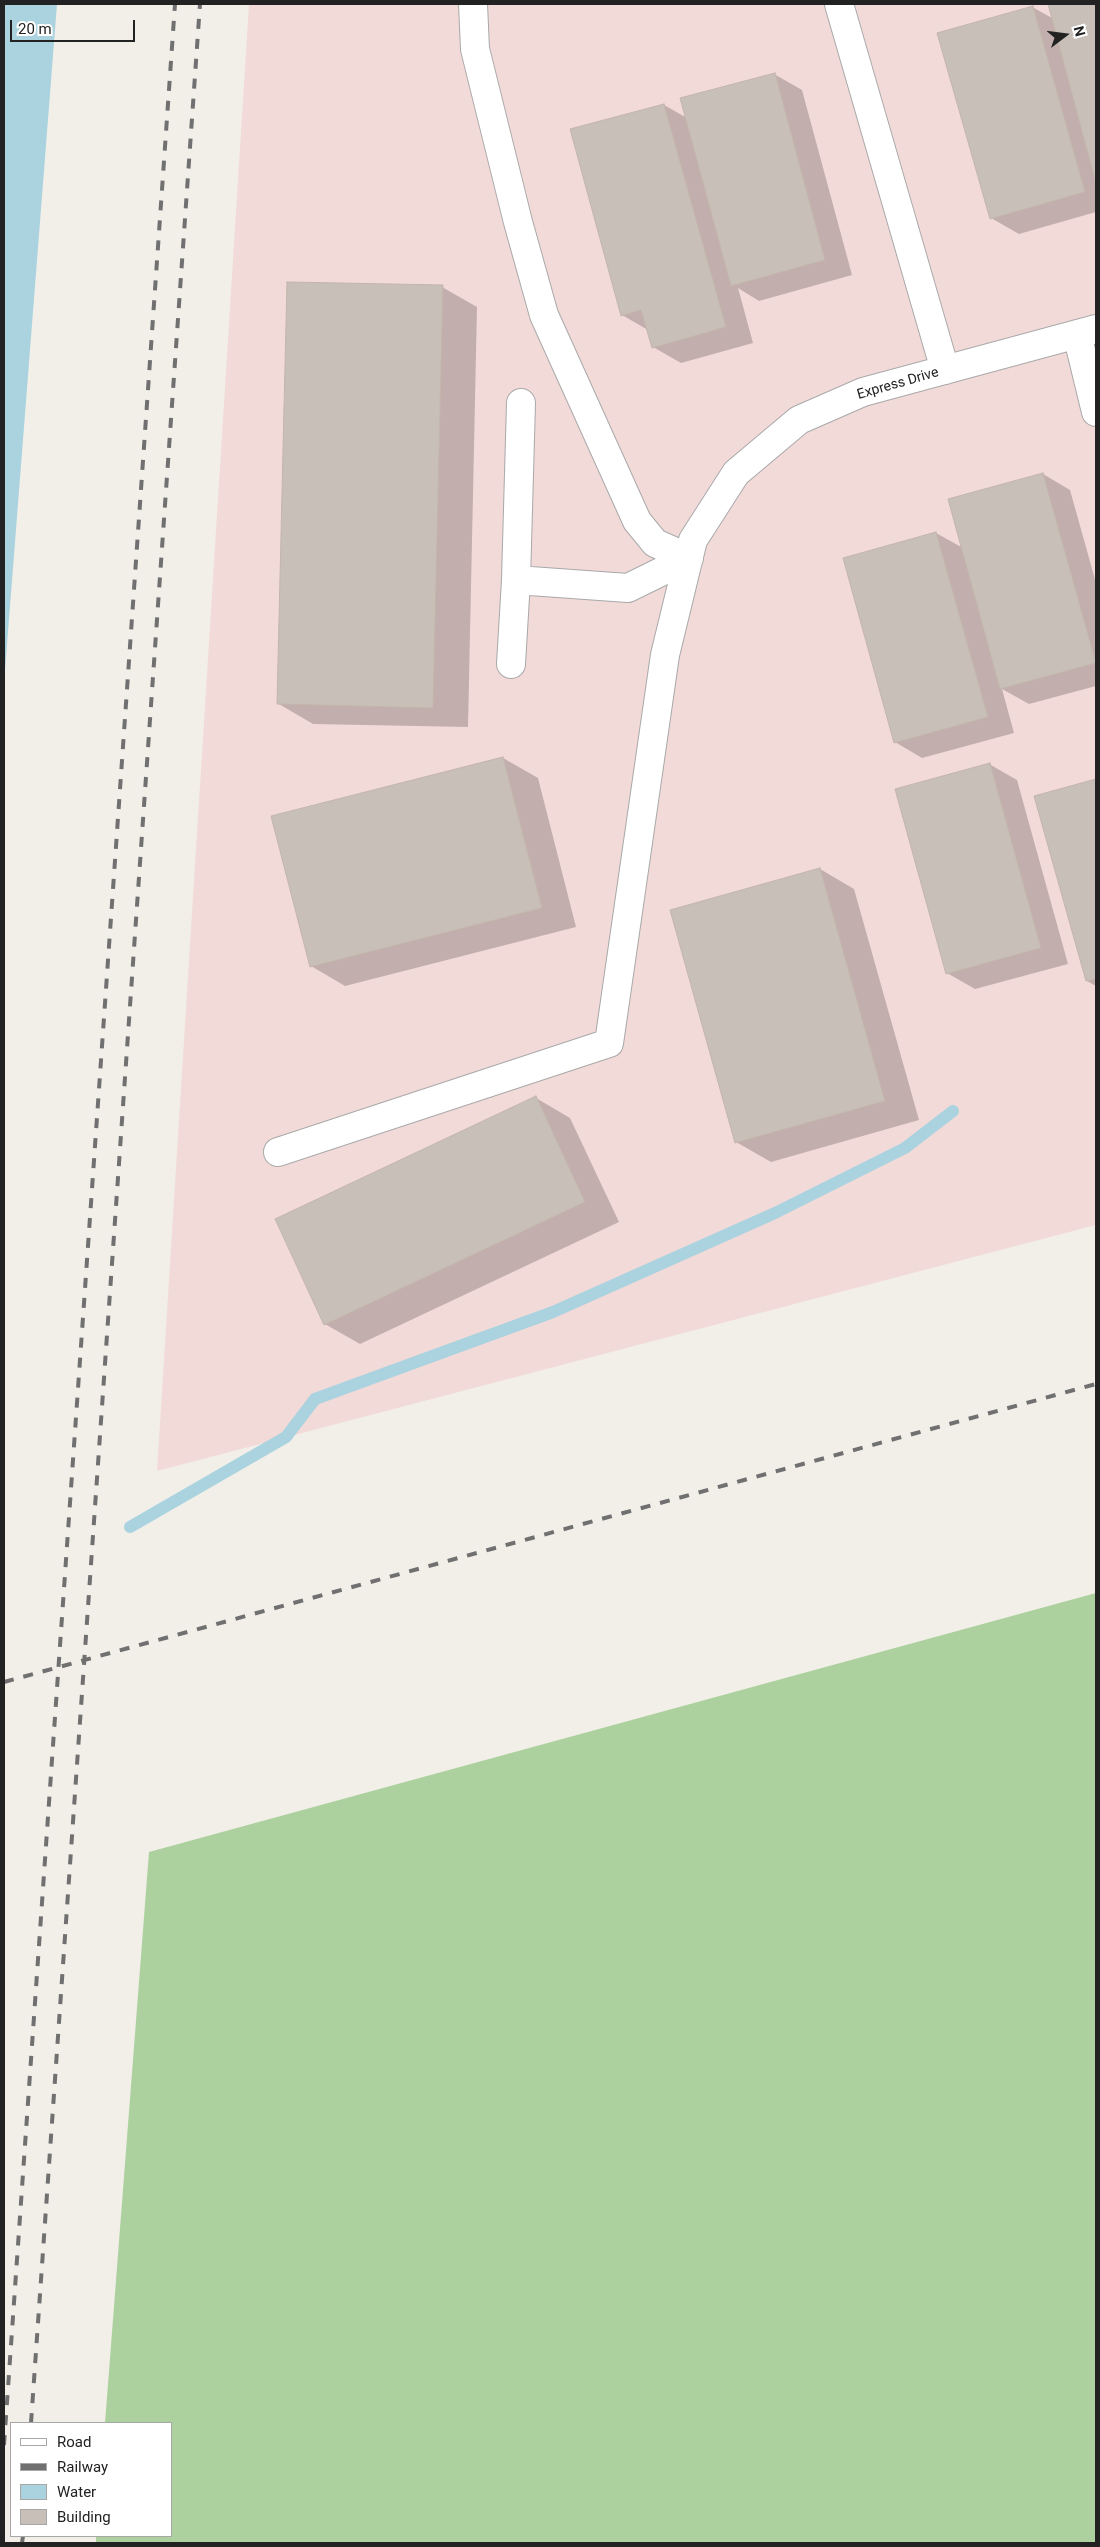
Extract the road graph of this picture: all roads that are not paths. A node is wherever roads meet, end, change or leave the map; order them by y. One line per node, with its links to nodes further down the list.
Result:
1 (473, 4): 7 (street)
2 (839, 4): 4 (street)
3 (1086, 332): 4 (street, Express Drive); 6 (street)
4 (945, 370): 7 (street, Express Drive)
5 (521, 402): 8 (street)
6 (1096, 412)
7 (689, 558): 8 (street); 10 (street, Express Drive)
8 (516, 580): 9 (street)
9 (511, 664)
10 (278, 1152)

